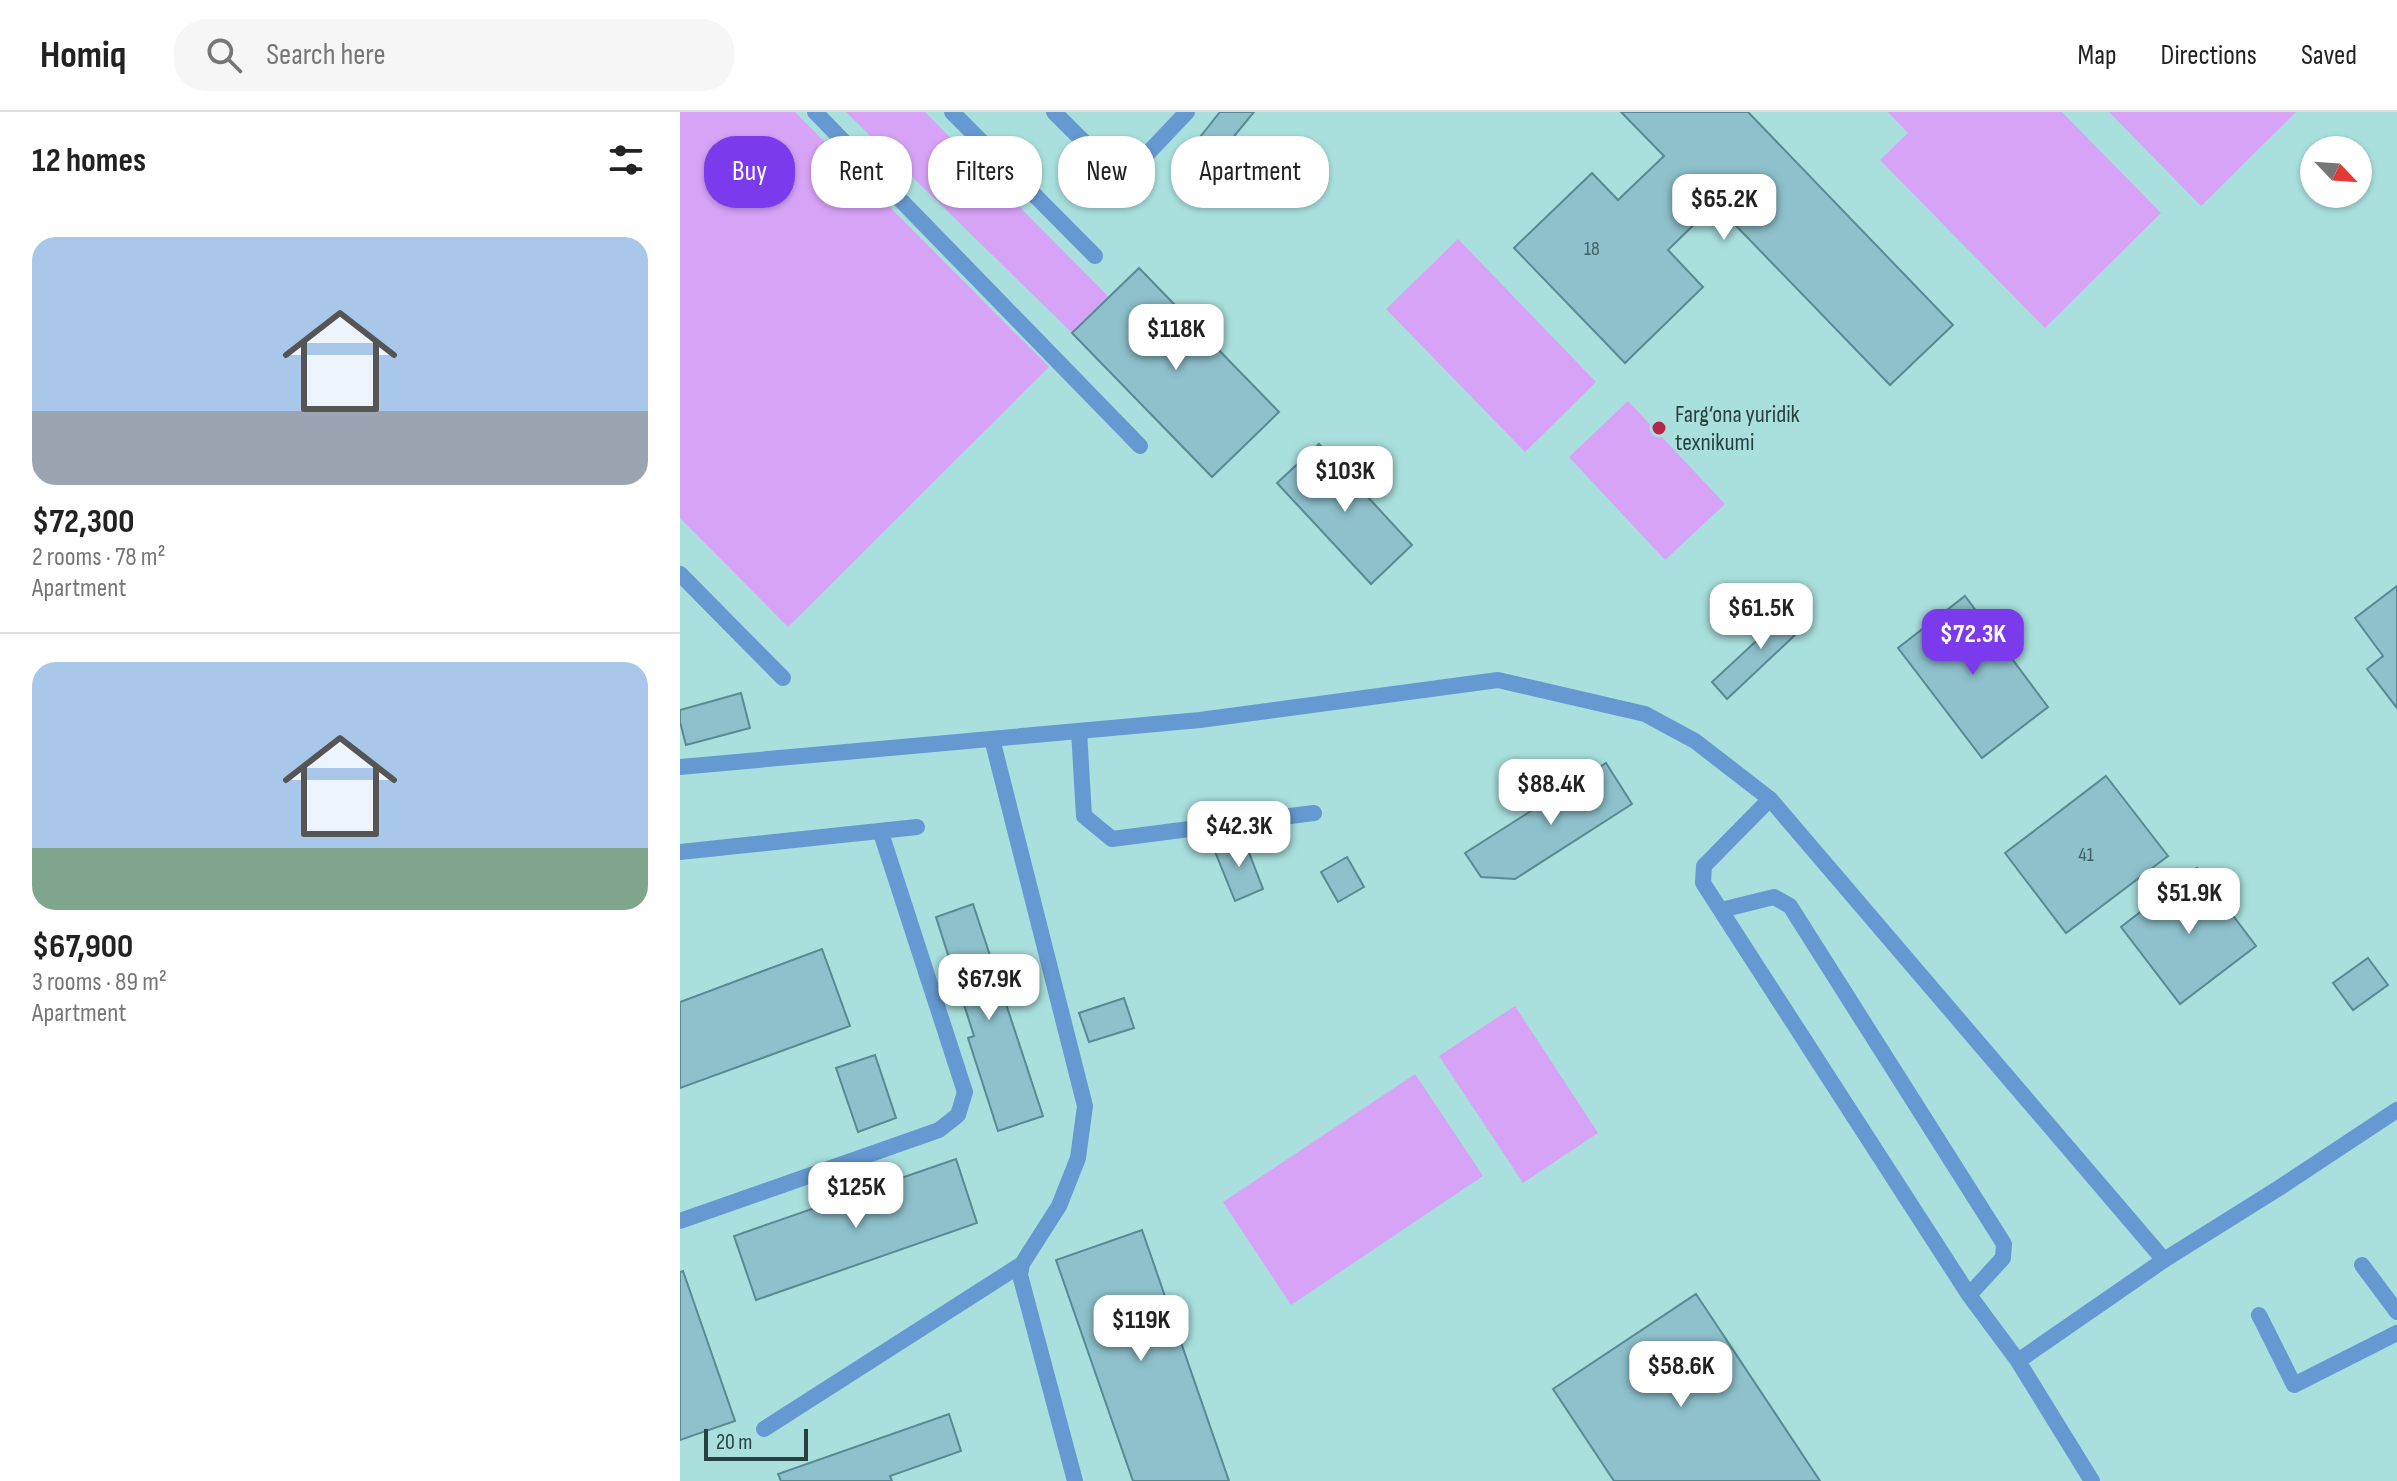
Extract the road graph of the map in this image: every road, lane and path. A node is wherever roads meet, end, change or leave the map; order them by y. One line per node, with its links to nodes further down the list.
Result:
1 (815, 112): 6 (street)
2 (952, 112): 5 (street)
3 (1054, 112): 4 (street)
4 (1187, 112)
5 (1095, 256)
6 (1140, 446)
7 (680, 574): 8 (street)
8 (783, 678)
9 (1079, 731): 10 (street); 12 (street); 13 (street)
10 (992, 739): 11 (street); 21 (street)
11 (680, 767)
12 (1770, 799): 17 (street); 20 (street)
13 (1314, 813)
14 (917, 827): 15 (street)
15 (881, 833): 16 (street); 19 (street)
16 (680, 852)
17 (1721, 910): 23 (street); 23 (street)
18 (2397, 1110): 20 (street)
19 (680, 1221)
20 (2164, 1260): 27 (street)
21 (1022, 1264): 28 (street); 29 (street)
22 (2362, 1265): 24 (street)
23 (1969, 1295): 27 (street)
24 (2397, 1312)
25 (2259, 1315): 26 (street)
26 (2397, 1333)
27 (2018, 1361): 30 (street)
28 (764, 1429)
29 (1075, 1481)
30 (2092, 1481)

